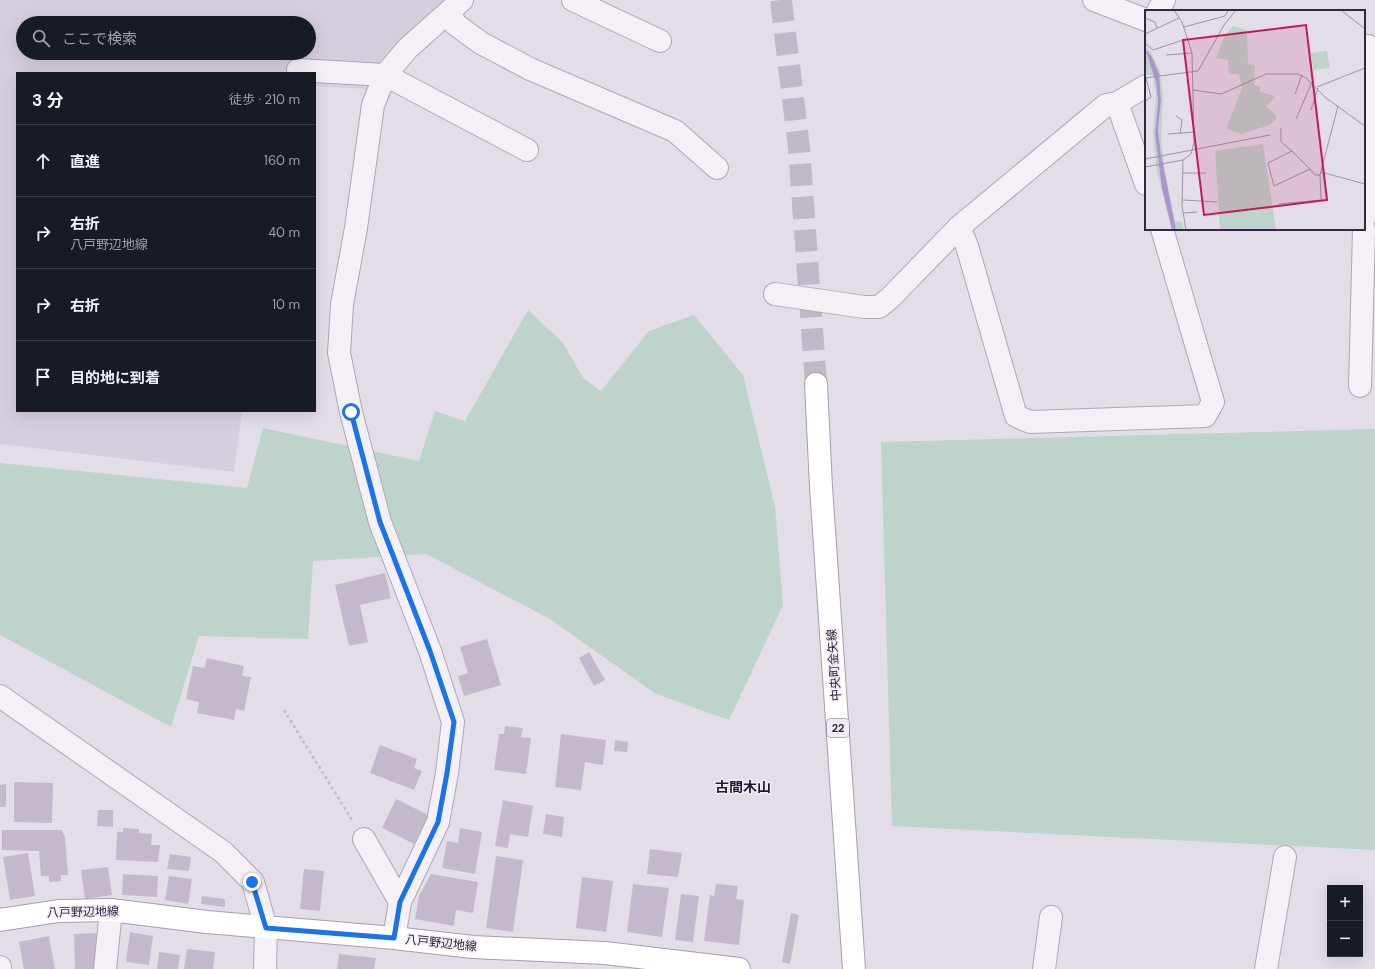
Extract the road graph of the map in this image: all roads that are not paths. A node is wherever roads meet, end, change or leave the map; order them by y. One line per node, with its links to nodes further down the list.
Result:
1 (573, 0): 7 (street)
2 (1094, 0): 6 (street)
3 (1164, 0): 5 (street)
4 (456, 6): 10 (street); 14 (street)
5 (1159, 10)
6 (1145, 20)
7 (660, 42)
8 (1365, 46): 15 (street)
9 (298, 70): 10 (street)
10 (385, 75): 13 (street); 26 (street)
11 (1145, 87): 12 (street)
12 (1117, 102): 16 (street); 17 (street)
13 (527, 150)
14 (717, 168)
15 (1365, 176)
16 (1145, 181)
17 (959, 227): 18 (street); 20 (street)
18 (1162, 230)
19 (1364, 230): 22 (street)
20 (775, 294)
21 (816, 384): 35 (main road, 中央町金矢線 / 22)
22 (1360, 386)
23 (0, 696): 30 (street)
24 (364, 839): 26 (street)
25 (1285, 857): 37 (street)
26 (400, 902): 31 (street)
27 (111, 910): 29 (main road, 八戸野辺地線); 30 (main road, 八戸野辺地線); 33 (street)
28 (1051, 917): 36 (street)
29 (0, 920)
30 (266, 928): 31 (main road, 八戸野辺地線); 34 (street)
31 (394, 938): 32 (main road, 八戸野辺地線)
32 (730, 968)
33 (105, 969)
34 (265, 969)
35 (854, 969)
36 (1044, 969)
37 (1266, 969)

